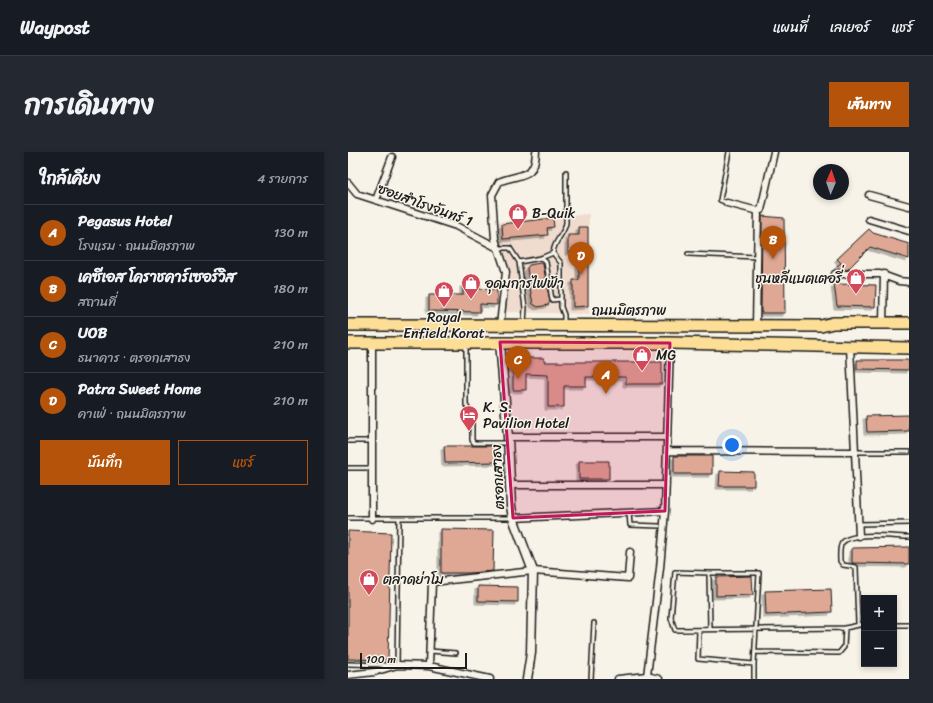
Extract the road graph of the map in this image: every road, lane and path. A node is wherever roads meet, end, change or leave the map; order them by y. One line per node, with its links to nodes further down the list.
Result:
1 (536, 152): 14 (street)
2 (729, 152): 9 (lane)
3 (774, 152): 11 (street)
4 (392, 157): 8 (street)
5 (566, 172): 15 (lane)
6 (348, 183): 8 (street, ซอยสำโรงจันทร์ 1)
7 (869, 195): 10 (street)
8 (376, 200): 14 (street, ซอยสำโรงจันทร์ 1)
9 (727, 203): 11 (street)
10 (909, 206)
11 (758, 211): 17 (street)
12 (869, 219): 13 (street)
13 (909, 231)
14 (498, 248): 19 (lane); 29 (street)
15 (553, 253): 18 (lane); 25 (lane)
16 (688, 254): 17 (lane)
17 (757, 257): 32 (street)
18 (541, 258): 19 (lane); 25 (lane)
19 (519, 262): 24 (lane)
20 (834, 274): 21 (street)
21 (884, 274): 22 (street); 26 (street)
22 (909, 282)
23 (529, 285): 24 (lane)
24 (522, 286): 30 (lane)
25 (561, 300): 31 (lane)
26 (883, 323): 27 (highway, ถนนมิตรภาพ); 32 (highway, ถนนมิตรภาพ)
27 (909, 323)
28 (348, 325): 29 (highway, ถนนมิตรภาพ)
29 (500, 325): 30 (highway, ถนนมิตรภาพ); 33 (highway)
30 (524, 325): 31 (highway, ถนนมิตรภาพ)
31 (564, 325): 32 (highway, ถนนมิตรภาพ)
32 (756, 326)
33 (500, 342): 36 (highway); 37 (highway); 41 (street, ตรอกเสาธง)
34 (348, 343): 35 (highway)
35 (372, 343): 36 (highway); 43 (street)
36 (466, 343): 41 (lane)
37 (670, 343): 38 (highway); 40 (street)
38 (850, 347): 39 (highway); 45 (street)
39 (909, 348)
40 (667, 437): 41 (street); 44 (street)
41 (508, 440): 49 (street, ตรอกเสาธง)
42 (348, 441): 43 (lane)
43 (372, 441): 48 (street)
44 (667, 451): 45 (street); 50 (street)
45 (854, 452): 46 (lane); 58 (street)
46 (909, 452)
47 (348, 468): 48 (lane)
48 (372, 468): 55 (street)
49 (510, 485): 50 (street); 54 (street, ตรอกเสาธง)
50 (666, 485): 51 (street)
51 (665, 511): 52 (street); 81 (street)
52 (629, 513): 54 (street); 59 (lane)
53 (348, 518): 55 (lane)
54 (513, 518): 56 (lane); 63 (street, ตรอกเสาธง)
55 (372, 519): 56 (lane)
56 (399, 519): 78 (lane)
57 (909, 523): 58 (lane)
58 (859, 524): 60 (street)
59 (659, 526)
60 (859, 536): 61 (lane); 66 (lane)
61 (909, 538)
62 (630, 552): 63 (street)
63 (533, 571): 73 (street); 84 (street, ตรอกเสาธง)
64 (709, 573): 69 (lane); 71 (lane); 72 (lane)
65 (594, 623): 85 (lane)
66 (858, 624): 70 (lane)
67 (897, 625): 68 (lane)
68 (909, 625)
69 (756, 628): 70 (lane); 71 (lane); 74 (lane)
70 (845, 628): 74 (lane)
71 (710, 629): 72 (lane)
72 (699, 630): 77 (lane)
73 (430, 651): 75 (lane); 79 (street)
74 (755, 652): 77 (lane)
75 (456, 653)
76 (348, 664): 78 (lane)
77 (754, 664): 88 (lane)
78 (397, 665): 79 (street); 80 (street)
79 (429, 666): 83 (street)
80 (348, 675)
81 (647, 676): 82 (street); 87 (street)
82 (628, 678): 86 (street)
83 (490, 679)
84 (527, 679)
85 (591, 679)
86 (618, 679)
87 (659, 679)
88 (754, 679)

